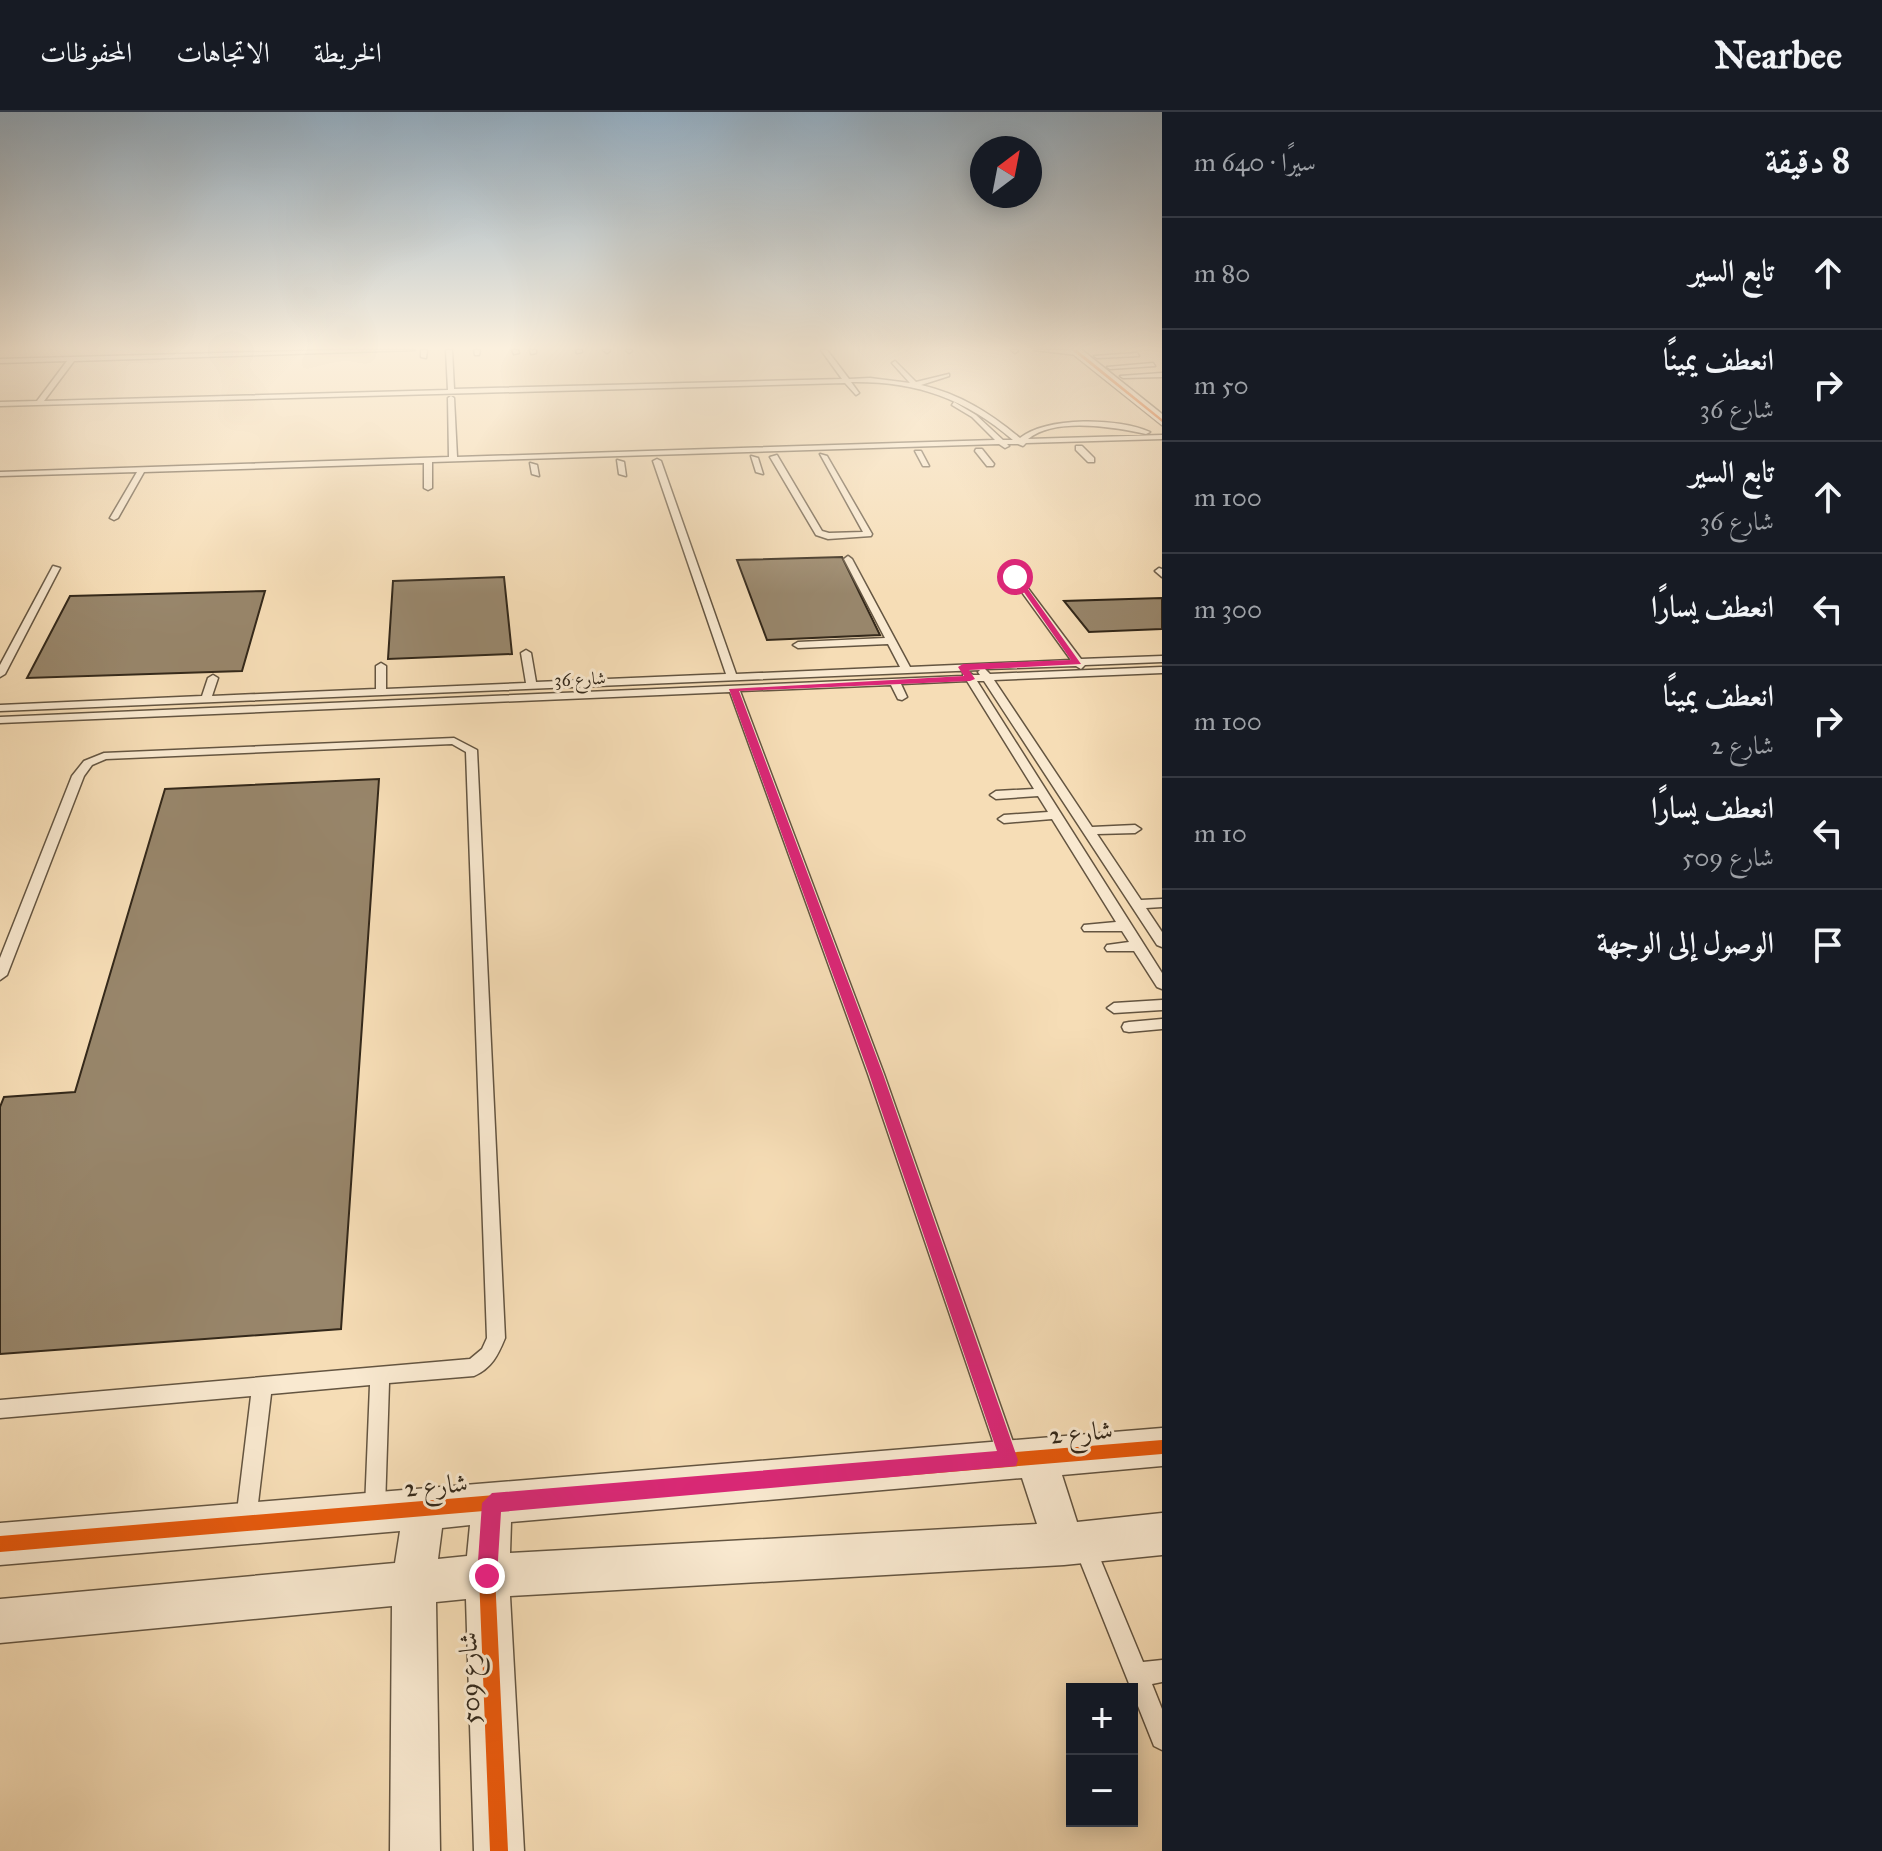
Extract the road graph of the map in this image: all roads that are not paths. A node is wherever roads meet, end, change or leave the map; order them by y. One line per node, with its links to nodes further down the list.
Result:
1 (452, 431): 24 (lane)
2 (989, 431): 10 (lane)
3 (1008, 431): 9 (lane)
4 (1036, 431): 9 (lane)
5 (1137, 431): 7 (lane)
6 (895, 434): 11 (lane)
7 (1162, 437): 9 (lane)
8 (849, 438): 14 (lane)
9 (1020, 441): 10 (lane); 18 (lane)
10 (1001, 442): 11 (lane); 19 (lane)
11 (905, 445): 14 (lane)
12 (1162, 445): 15 (lane)
13 (527, 447): 32 (lane)
14 (856, 447): 17 (lane)
15 (1079, 448): 18 (lane); 26 (lane)
16 (437, 449): 29 (lane)
17 (773, 449): 22 (lane); 22 (lane); 23 (lane); 25 (lane)
18 (1030, 449): 19 (lane)
19 (1009, 450): 20 (lane)
20 (979, 451): 21 (lane); 31 (lane)
21 (918, 453): 22 (lane); 30 (lane)
22 (823, 456)
23 (754, 458): 27 (lane); 34 (lane)
24 (453, 459): 29 (lane); 32 (lane)
25 (603, 459): 28 (lane); 32 (lane)
26 (1091, 460)
27 (657, 461): 28 (lane); 60 (lane)
28 (620, 462): 36 (lane)
29 (431, 463): 32 (lane); 33 (lane); 33 (lane); 38 (lane)
30 (926, 464)
31 (990, 464)
32 (532, 465)
33 (289, 469): 35 (lane); 35 (lane)
34 (760, 472)
35 (140, 474): 37 (lane); 37 (lane); 39 (lane)
36 (623, 474)
37 (1, 481)
38 (428, 488)
39 (114, 518)
40 (848, 559): 43 (lane)
41 (56, 568): 54 (lane)
42 (1015, 577): 47 (lane)
43 (891, 641): 44 (lane); 51 (lane)
44 (798, 645)
45 (526, 653): 61 (lane)
46 (1162, 659): 47 (lane, شارع 36)
47 (1078, 662): 50 (lane, شارع 36); 55 (lane)
48 (632, 664): 58 (lane)
49 (381, 666): 62 (lane)
50 (979, 666): 53 (lane, شارع 36); 57 (lane)
51 (906, 669): 53 (lane, شارع 36); 60 (lane, شارع 36)
52 (1162, 670): 55 (lane, شارع 36)
53 (966, 673): 57 (lane, شارع 36); 59 (lane, شارع 36); 67 (lane)
54 (0, 674)
55 (1087, 674): 57 (lane, شارع 36)
56 (213, 678): 64 (lane)
57 (987, 678): 72 (lane)
58 (636, 681): 60 (lane, شارع 36); 61 (lane, شارع 36)
59 (895, 682): 60 (lane, شارع 36); 63 (lane)
60 (733, 683): 66 (lane, شارع 36); 92 (lane)
61 (531, 685): 62 (lane, شارع 36)
62 (381, 692): 64 (lane, شارع 36)
63 (902, 697)
64 (206, 699): 65 (lane, شارع 36)
65 (0, 708)
66 (0, 720)
67 (1042, 792): 68 (lane); 69 (lane)
68 (996, 795)
69 (1056, 815): 70 (lane); 74 (lane)
70 (1004, 819)
71 (1135, 829): 72 (lane)
72 (1088, 831): 73 (lane)
73 (1100, 848): 74 (lane); 76 (lane)
74 (1078, 850): 77 (lane)
75 (1162, 903): 76 (lane)
76 (1137, 904): 79 (lane)
77 (1126, 926): 78 (lane); 80 (lane)
78 (1089, 928)
79 (1162, 942)
80 (1138, 946): 81 (lane); 83 (lane)
81 (1112, 948)
82 (0, 975): 88 (lane)
83 (1162, 984)
84 (1162, 1005): 85 (lane)
85 (1114, 1008)
86 (1162, 1024): 87 (lane)
87 (1129, 1027)
88 (380, 1375): 89 (lane); 95 (lane)
89 (262, 1386): 90 (lane); 96 (lane)
90 (0, 1409)
91 (1162, 1447): 92 (street, شارع 2)
92 (1022, 1459): 93 (street, شارع 2); 98 (street)
93 (492, 1503): 94 (street, شارع 2); 100 (street, شارع 509)
94 (424, 1508): 95 (street, شارع 2); 101 (street)
95 (375, 1513): 96 (street, شارع 2)
96 (246, 1523): 99 (street, شارع 2)
97 (1162, 1534): 98 (street)
98 (1074, 1543): 100 (street); 104 (lane)
99 (0, 1544)
100 (487, 1576): 101 (street); 107 (street, شارع 509)
101 (414, 1582): 102 (street); 106 (street)
102 (0, 1621)
103 (1162, 1671): 104 (lane)
104 (1138, 1674): 105 (lane)
105 (1162, 1738)
106 (415, 1851)
107 (499, 1851)

